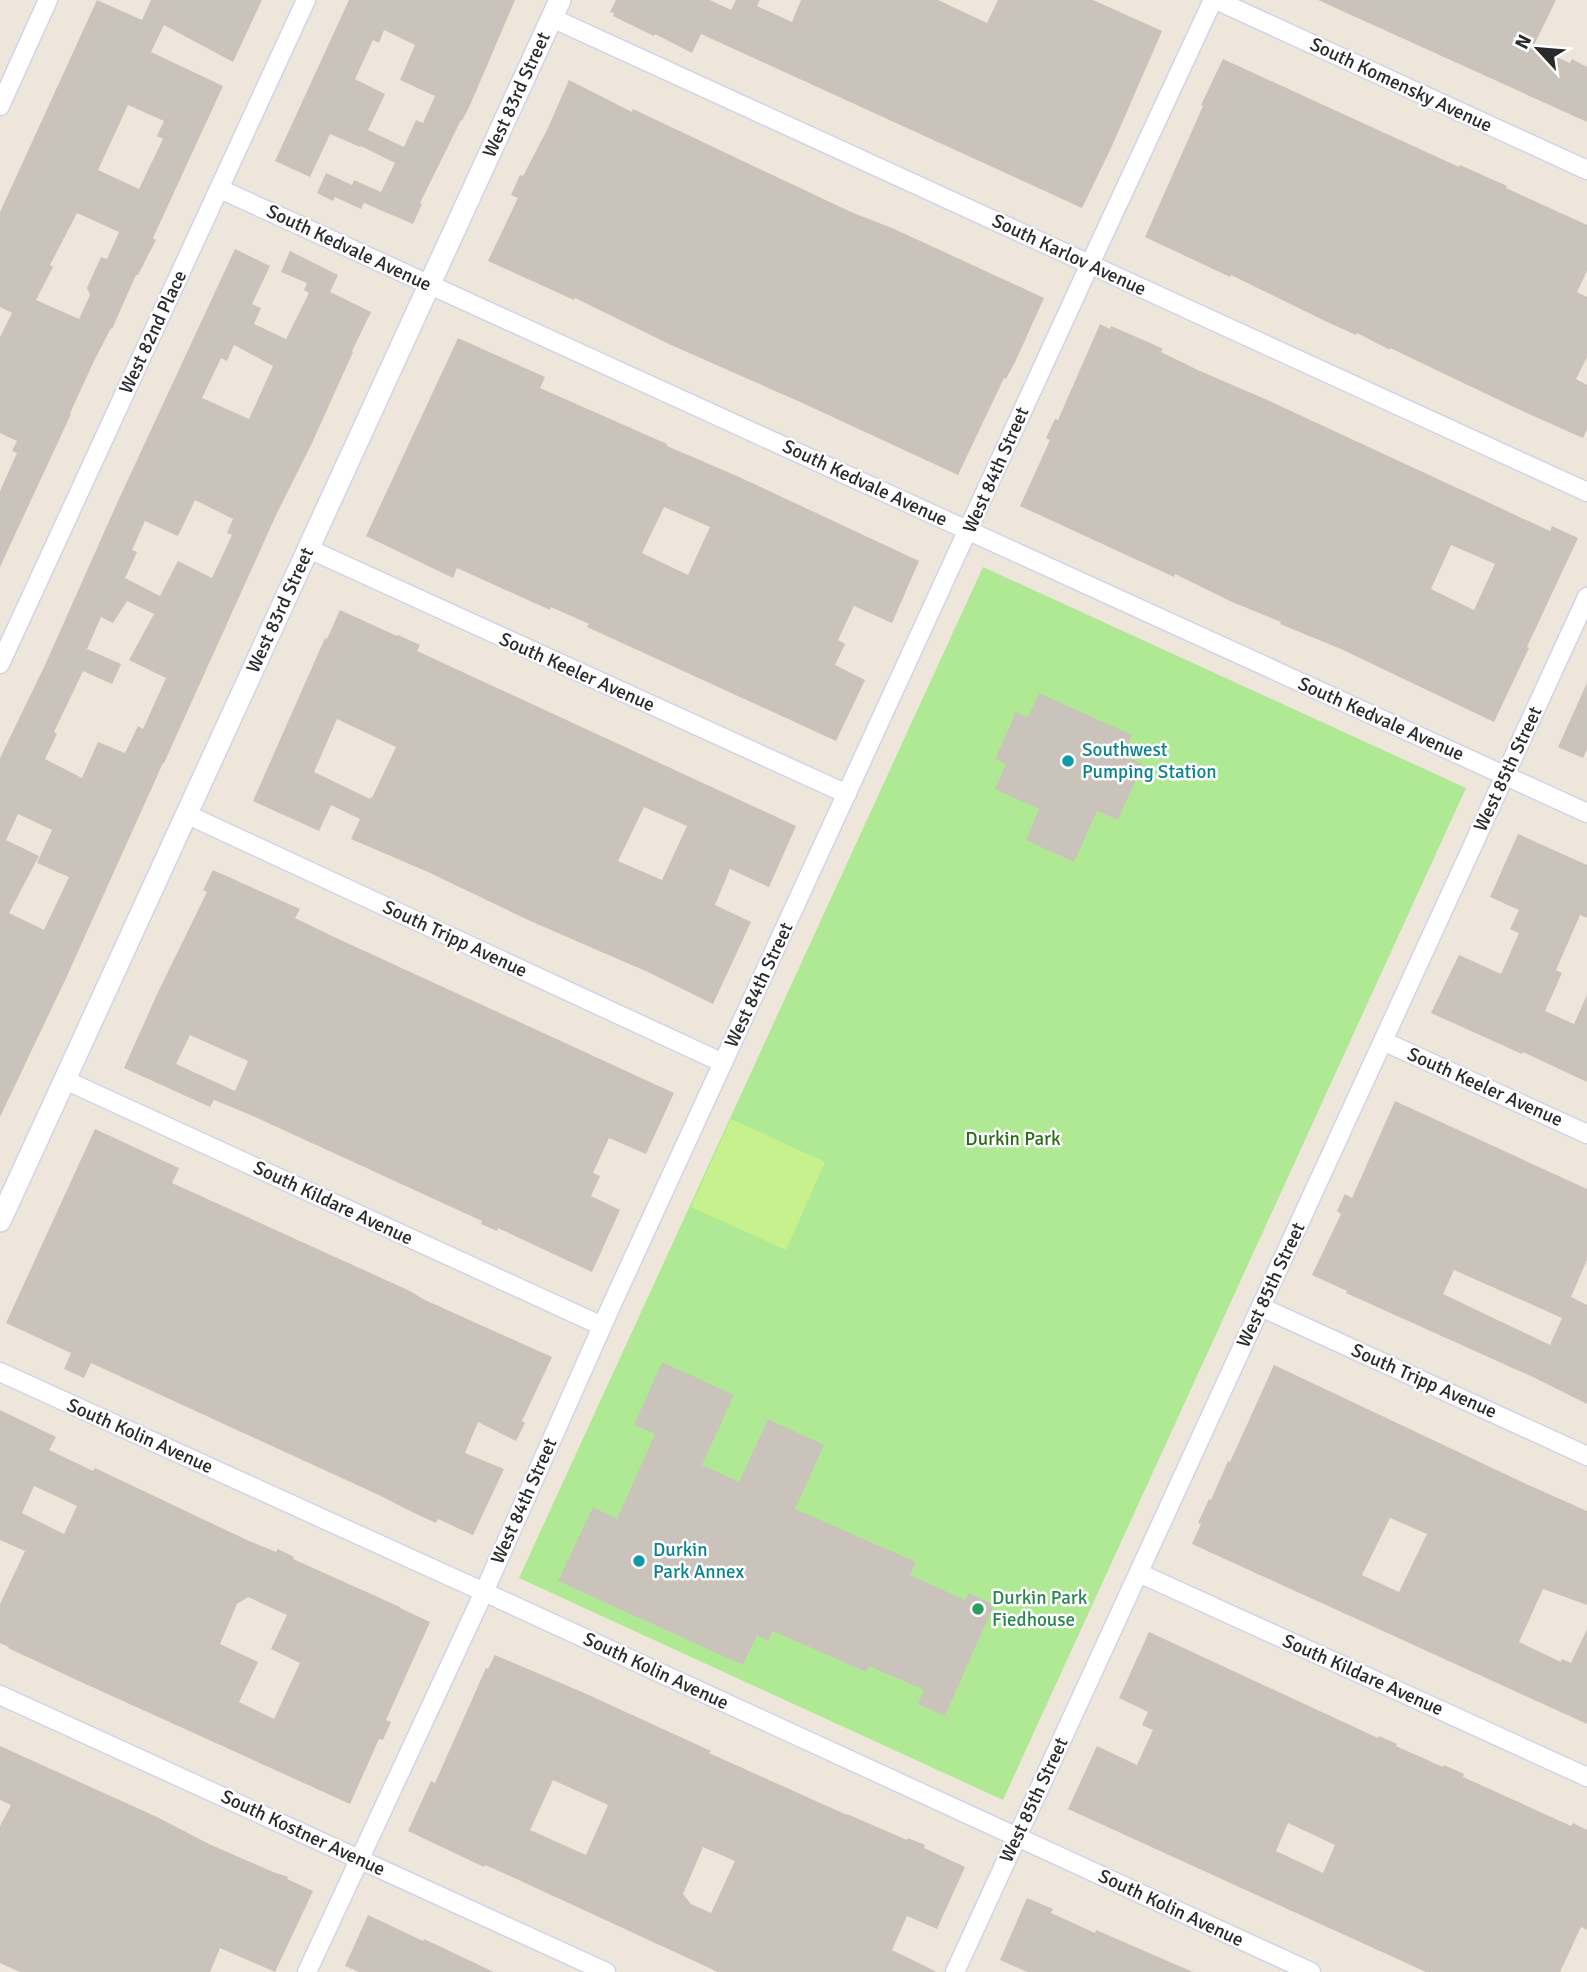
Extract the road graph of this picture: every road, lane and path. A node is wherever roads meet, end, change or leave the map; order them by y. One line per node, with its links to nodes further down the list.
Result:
1 (48, 0): 5 (street)
2 (306, 0): 7 (street, West 82nd Place)
3 (1214, 0): 6 (street, South Komensky Avenue); 8 (street, West 84th Street)
4 (556, 9): 8 (street, South Karlov Avenue); 9 (street, West 83rd Street)
5 (0, 106)
6 (1587, 170)
7 (220, 189): 9 (street, South Kedvale Avenue); 14 (street, West 82nd Place)
8 (1090, 264): 10 (street, South Karlov Avenue); 11 (street, West 84th Street)
9 (429, 285): 11 (street, South Kedvale Avenue); 12 (street, West 83rd Street)
10 (1587, 492)
11 (968, 531): 15 (street, South Kedvale Avenue); 16 (street, West 84th Street)
12 (309, 548): 16 (street, South Keeler Avenue); 18 (street, West 83rd Street)
13 (1587, 597): 15 (street, West 85th Street)
14 (0, 664)
15 (1505, 776): 17 (street, South Kedvale Avenue); 19 (street, West 85th Street)
16 (847, 794): 20 (street, West 84th Street)
17 (1587, 813)
18 (186, 814): 20 (street, South Tripp Avenue); 21 (street, West 83rd Street)
19 (1383, 1041): 22 (street, South Keeler Avenue); 24 (street, West 85th Street)
20 (723, 1063): 25 (street, West 84th Street)
21 (65, 1080): 23 (street, West 83rd Street); 25 (street, South Kildare Avenue)
22 (1587, 1134)
23 (0, 1221)
24 (1261, 1307): 27 (street, South Tripp Avenue); 28 (street, West 85th Street)
25 (602, 1326): 29 (street, West 84th Street)
26 (0, 1372): 29 (street, South Kolin Avenue)
27 (1587, 1456)
28 (1139, 1573): 31 (street, South Kildare Avenue); 32 (street, West 85th Street)
29 (484, 1592): 32 (street, South Kolin Avenue); 33 (street, West 84th Street)
30 (0, 1695): 33 (street, South Kostner Avenue)
31 (1587, 1777)
32 (1017, 1837): 36 (street, West 85th Street); 37 (street, South Kolin Avenue)
33 (359, 1859): 34 (street, West 84th Street); 35 (street, South Kostner Avenue)
34 (307, 1972)
35 (606, 1972)
36 (955, 1972)
37 (1311, 1972)

